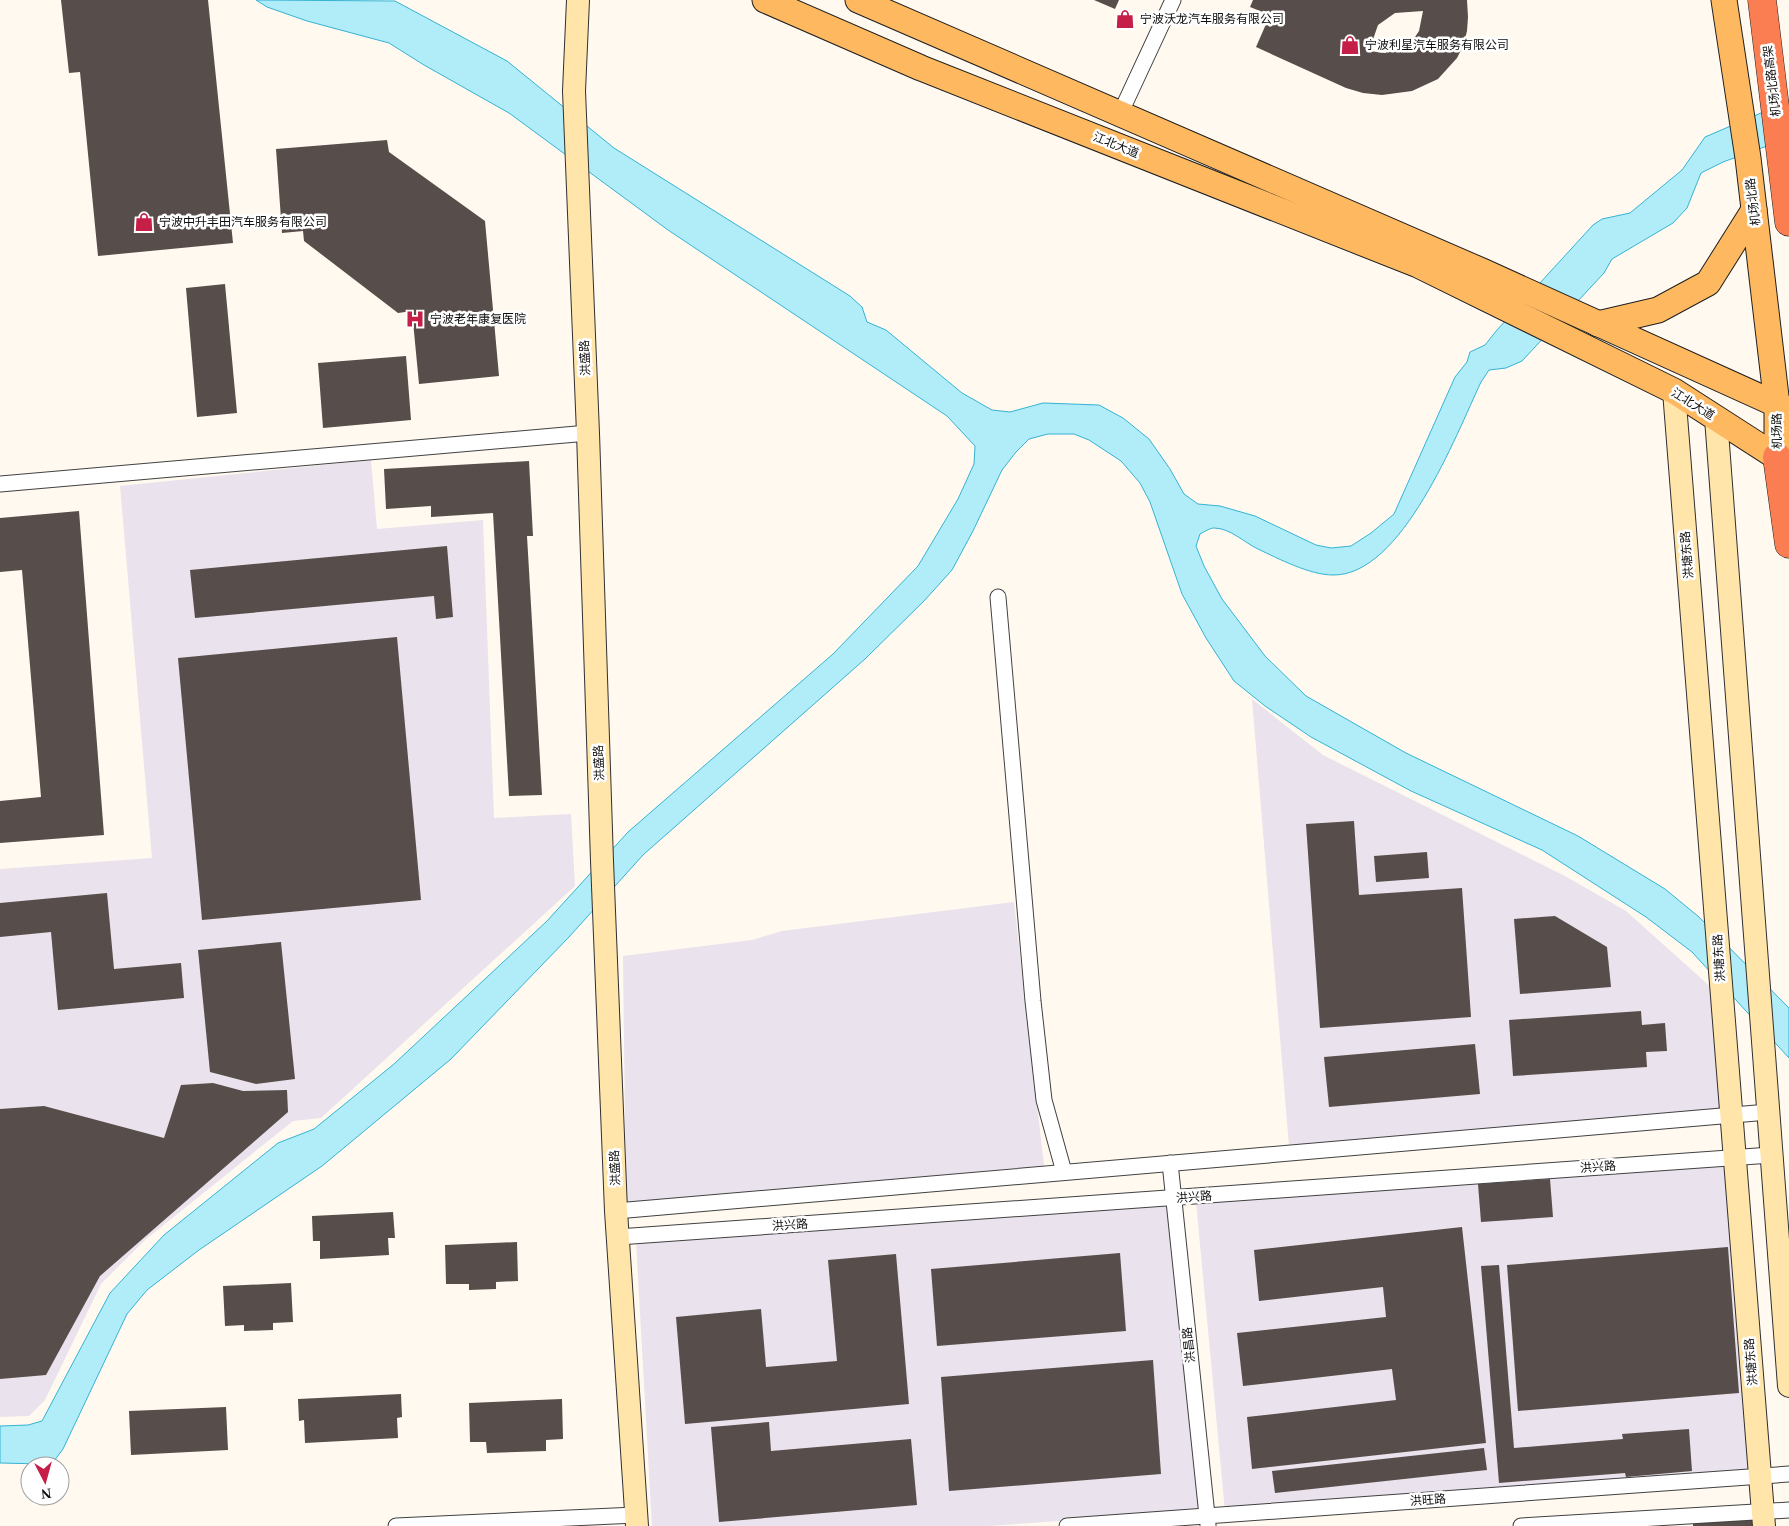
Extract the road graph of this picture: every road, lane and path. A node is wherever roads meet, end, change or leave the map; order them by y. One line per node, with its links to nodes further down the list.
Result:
1 (578, 0): 15 (main road, 洪盛路)
2 (765, 0): 10 (main road, 江北大道)
3 (858, 0): 7 (main road)
4 (1173, 0): 7 (street)
5 (1724, 0): 8 (main road, 机场北路)
6 (1762, 0): 9 (highway, 机场北路高架)
7 (1120, 114): 10 (main road)
8 (1754, 210): 11 (main road); 13 (main road, 机场北路)
9 (1789, 222)
10 (1474, 280): 11 (main road); 12 (main road, 江北大道)
11 (1597, 324): 13 (main road)
12 (1674, 391): 14 (main road, 江北大道); 22 (main road, 洪塘东路)
13 (1783, 408): 16 (main road, 机场路)
14 (1716, 418): 16 (main road, 江北大道); 21 (main road)
15 (588, 434): 17 (street); 28 (main road, 洪盛路)
16 (1783, 461): 18 (main road); 19 (highway)
17 (0, 484)
18 (1789, 504)
19 (1789, 544)
20 (998, 597): 26 (street)
21 (1768, 1112): 22 (street); 23 (main road)
22 (1732, 1115): 24 (main road, 洪塘东路); 25 (street)
23 (1771, 1155): 24 (street, 洪兴路); 30 (main road)
24 (1735, 1158): 27 (street, 洪兴路); 32 (main road, 洪塘东路)
25 (1170, 1163): 26 (street); 27 (street, 洪昌路)
26 (1064, 1172): 28 (street)
27 (1174, 1198): 29 (street, 洪兴路); 36 (street, 洪昌路)
28 (616, 1211): 29 (main road, 洪盛路)
29 (618, 1237): 35 (main road, 洪盛路)
30 (1789, 1386)
31 (1789, 1474): 32 (street, 洪旺路)
32 (1760, 1477): 34 (main road, 洪塘东路); 36 (street, 洪旺路)
33 (1789, 1510): 34 (street)
34 (1764, 1519): 39 (street)
35 (637, 1521): 37 (street)
36 (1208, 1521): 38 (street, 洪旺路)
37 (396, 1526)
38 (1067, 1526)
39 (1521, 1526)

